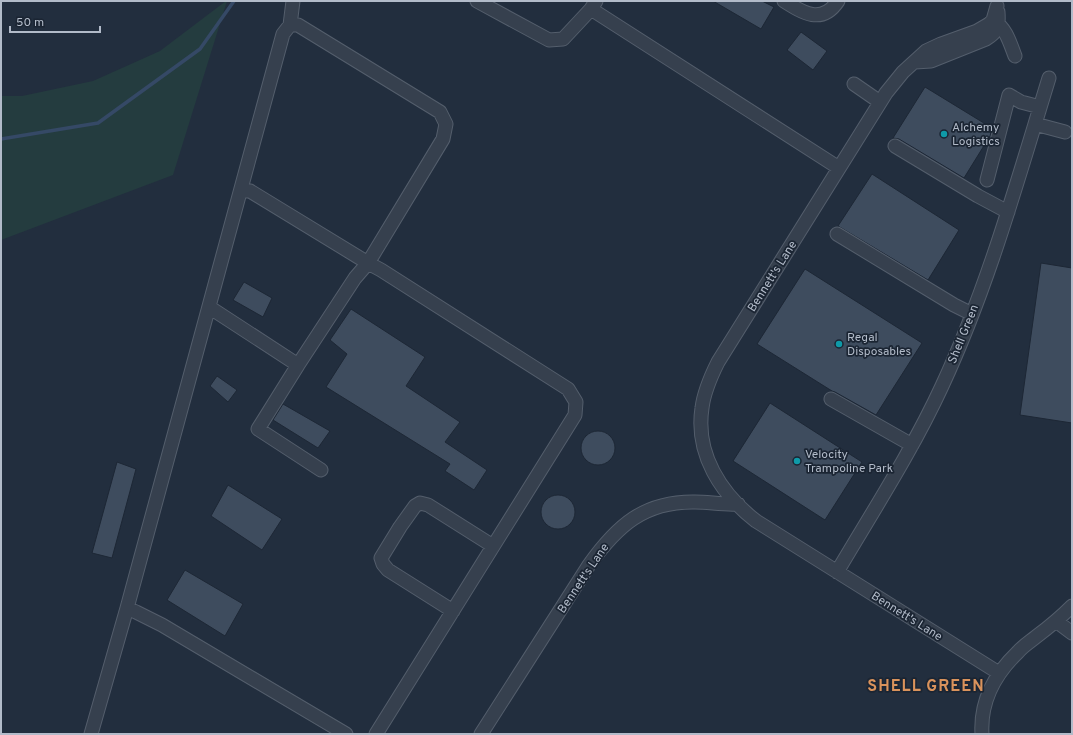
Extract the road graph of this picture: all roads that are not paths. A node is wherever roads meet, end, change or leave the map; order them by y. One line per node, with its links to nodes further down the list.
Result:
1 (293, 1): 8 (street)
2 (477, 1): 6 (street)
3 (784, 1): 4 (street)
4 (838, 1)
5 (996, 3): 7 (street)
6 (593, 5): 17 (street)
7 (995, 22): 9 (street); 12 (street, Bennett's Lane)
8 (290, 25): 19 (street); 22 (street)
9 (1015, 56)
10 (1049, 78): 13 (street, Shell Green)
11 (854, 84): 12 (street)
12 (880, 102): 17 (street, Bennett's Lane)
13 (1040, 107): 14 (street, Shell Green); 18 (street)
14 (1035, 124): 15 (street); 20 (street, Shell Green)
15 (1065, 132)
16 (895, 146): 20 (street)
17 (839, 168): 29 (street, Bennett's Lane)
18 (987, 180)
19 (241, 190): 22 (street); 23 (street)
20 (1008, 212): 24 (street, Shell Green)
21 (838, 234): 24 (street)
22 (368, 263): 25 (street); 30 (street)
23 (209, 308): 25 (street); 33 (street)
24 (972, 314): 27 (street, Shell Green)
25 (298, 365): 28 (street)
26 (831, 399): 27 (street)
27 (912, 445): 31 (street, Shell Green)
28 (321, 470)
29 (738, 504): 31 (street, Bennett's Lane); 41 (street, Bennett's Lane)
30 (493, 546): 34 (street); 34 (street)
31 (837, 572): 37 (street, Bennett's Lane)
32 (1072, 606): 35 (street)
33 (127, 608): 38 (street); 39 (street)
34 (452, 611): 40 (street)
35 (1056, 621): 36 (street); 37 (street)
36 (1072, 633)
37 (999, 673): 42 (street)
38 (91, 734)
39 (346, 734)
40 (376, 734)
41 (481, 734)
42 (982, 734)

